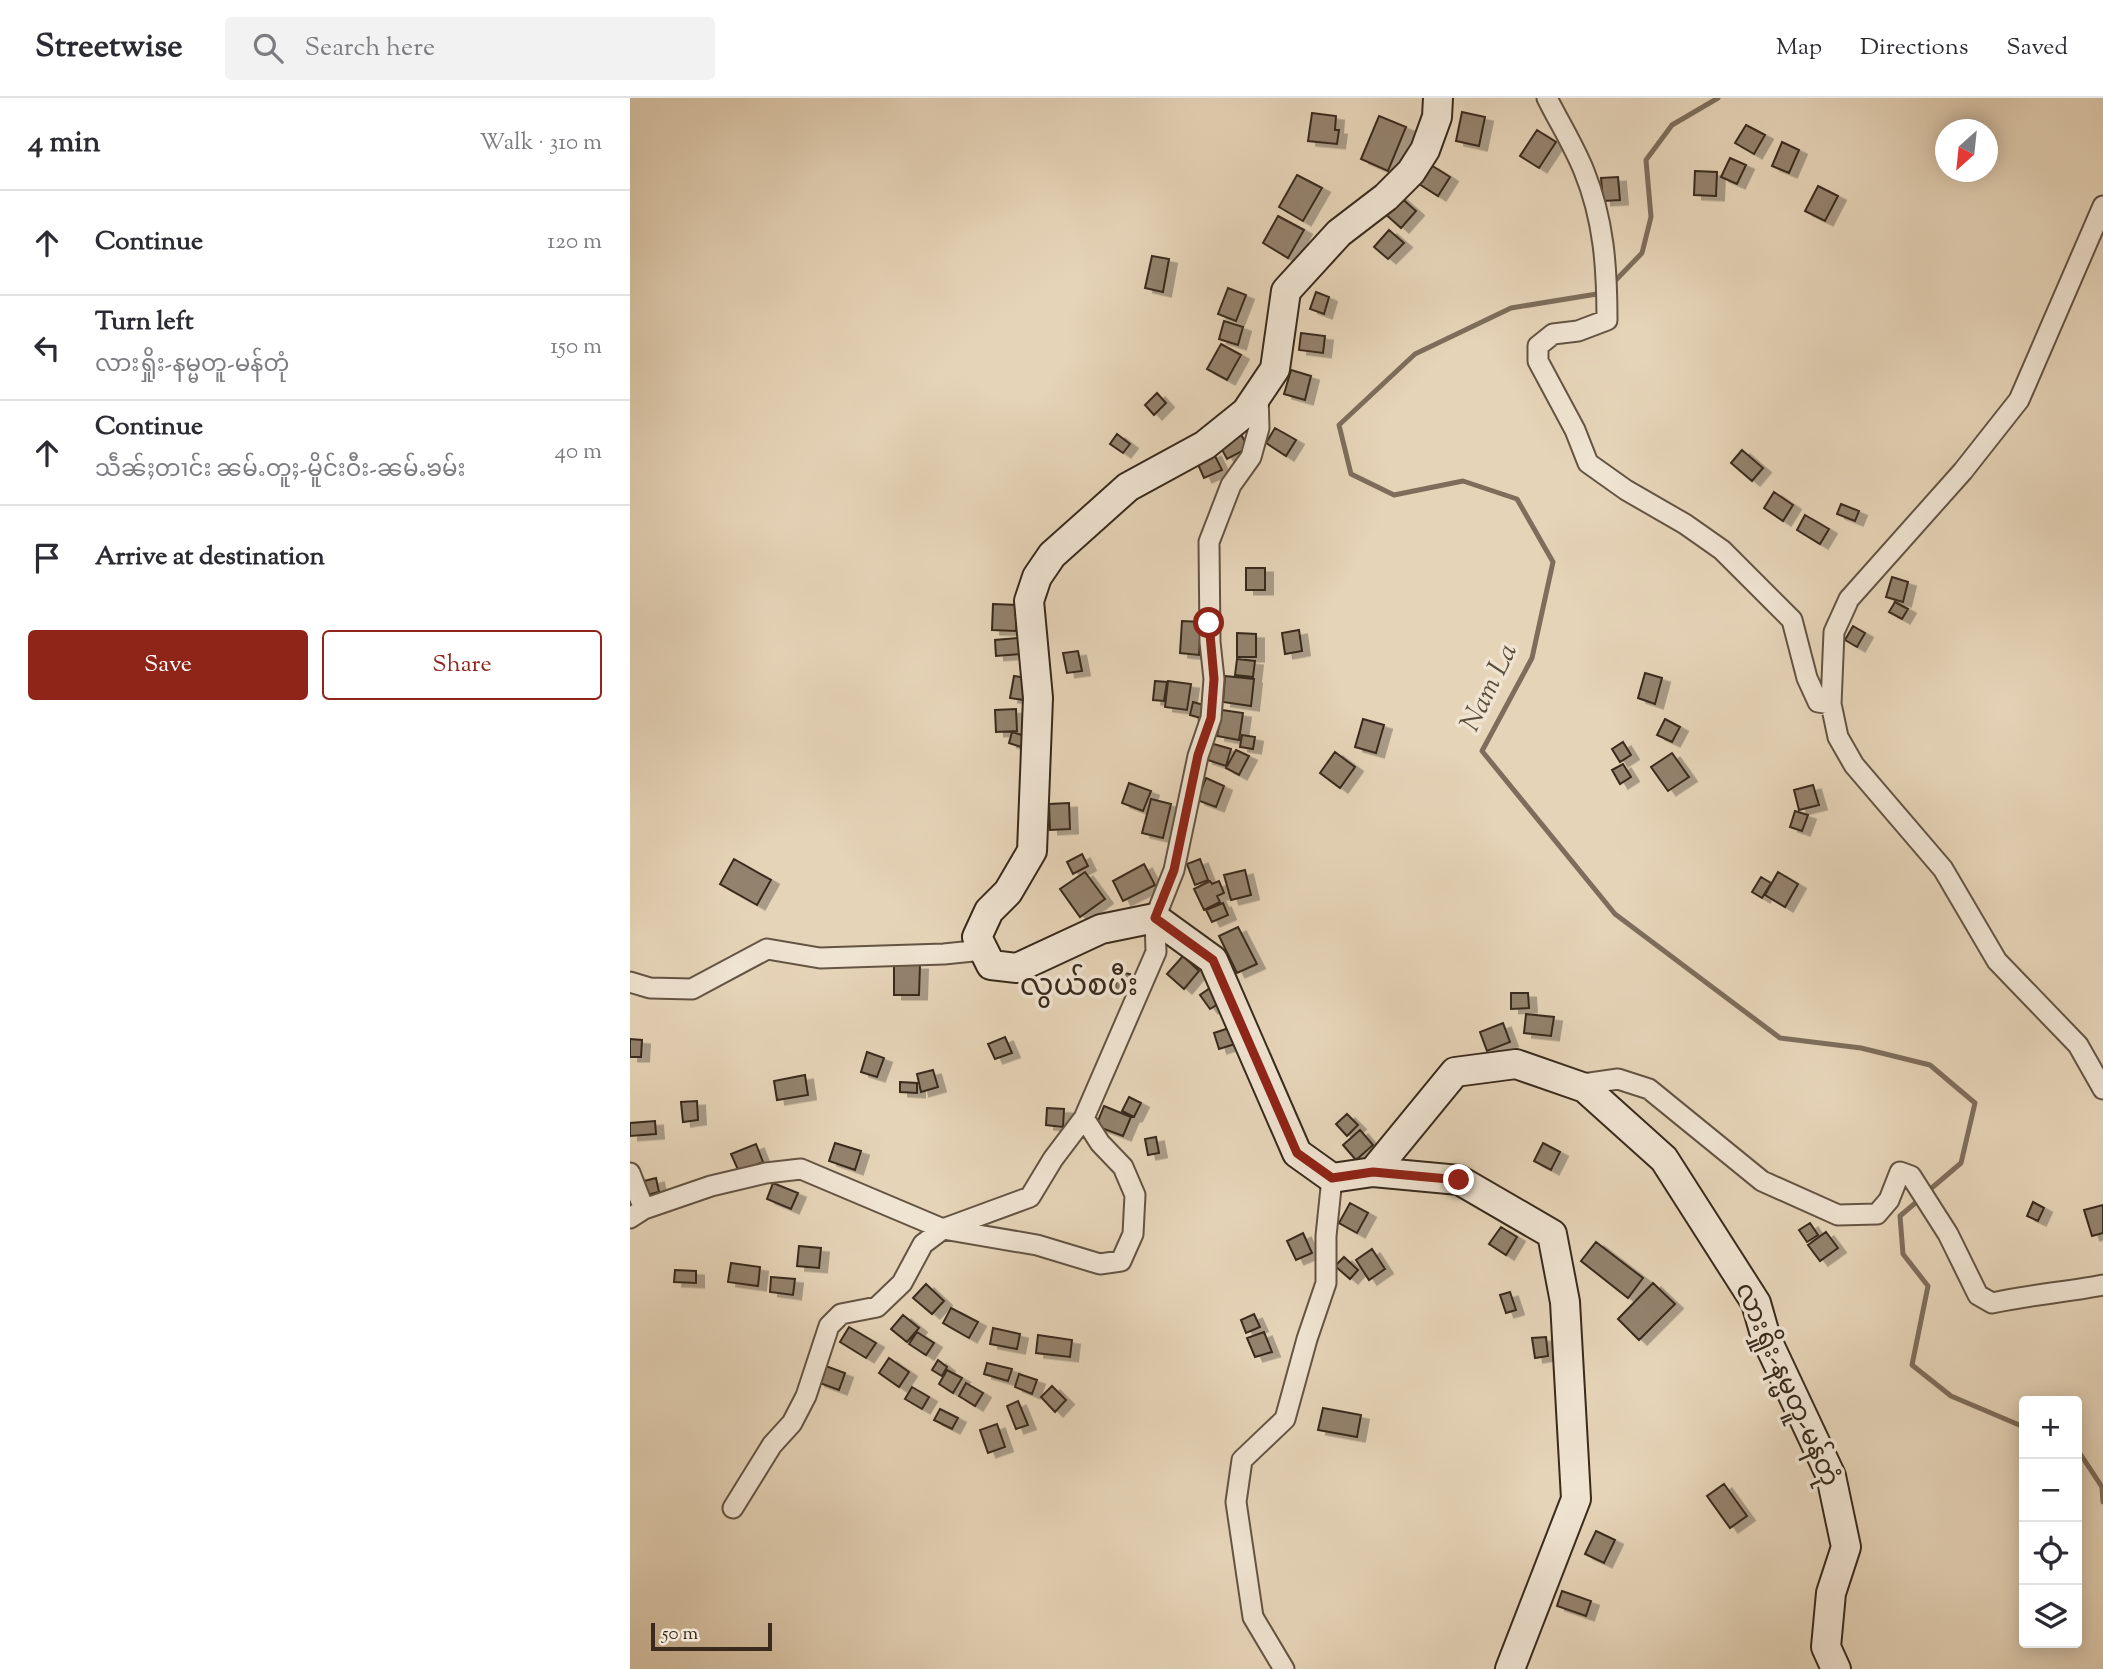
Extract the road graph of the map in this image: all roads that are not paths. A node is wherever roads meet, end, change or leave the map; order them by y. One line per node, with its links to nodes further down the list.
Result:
1 (1438, 98): 4 (main road)
2 (1547, 98): 5 (street)
3 (2103, 206): 5 (street)
4 (1258, 394): 6 (street); 7 (main road)
5 (1831, 704): 10 (street)
6 (1155, 918): 7 (main road); 11 (street); 14 (main road)
7 (983, 950): 8 (street)
8 (633, 989)
9 (1576, 1084): 12 (main road, လားရှိုး-နမ္မတူ-မန်တုံ); 17 (street); 21 (main road, လားရှိုး-နမ္မတူ-မန်တုံ)
10 (2103, 1089)
11 (1084, 1118): 16 (street); 16 (street)
12 (1373, 1172): 14 (main road); 20 (main road)
13 (630, 1173): 15 (street)
14 (1332, 1178): 19 (street)
15 (637, 1213): 16 (street)
16 (943, 1229): 18 (street)
17 (2103, 1285)
18 (733, 1508)
19 (1283, 1669)
20 (1510, 1669)
21 (1836, 1669)

